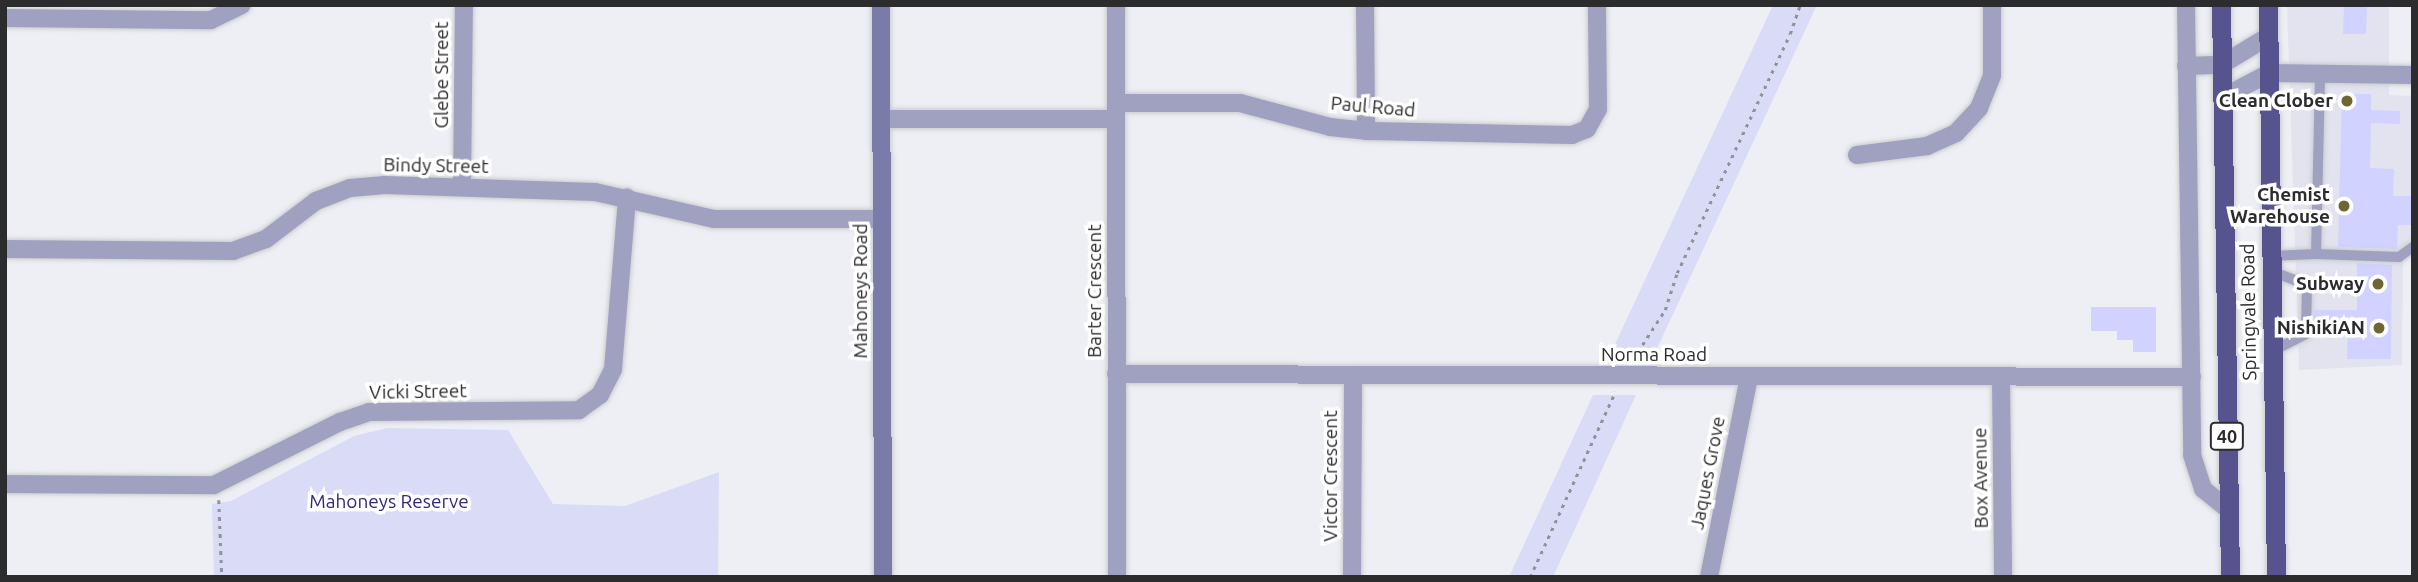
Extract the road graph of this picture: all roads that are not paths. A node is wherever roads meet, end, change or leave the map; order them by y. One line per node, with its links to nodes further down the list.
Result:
1 (242, 5): 11 (street)
2 (464, 5): 23 (street, Glebe Street)
3 (881, 5): 20 (main road, Mahoneys Road)
4 (1116, 5): 19 (street, Barter Crescent)
5 (1365, 5): 21 (street)
6 (1597, 5): 21 (street, Paul Road)
7 (1992, 5): 22 (street)
8 (2186, 5): 14 (street)
9 (2221, 5): 13 (highway, Springvale Road / 40)
10 (2269, 5): 12 (highway, Springvale Road)
11 (5, 18)
12 (2269, 36): 13 (street); 15 (highway, Springvale Road)
13 (2221, 65): 14 (street); 18 (highway, Springvale Road / 40)
14 (2186, 66): 34 (street)
15 (2269, 73): 16 (street); 18 (street); 29 (highway, Springvale Road)
16 (2320, 74): 17 (street); 28 (lane)
17 (2413, 75)
18 (2222, 98): 37 (highway, Springvale Road / 40)
19 (1116, 111): 20 (street, Paul Road); 21 (street, Paul Road); 31 (street, Barter Crescent)
20 (881, 119): 25 (main road, Mahoneys Road)
21 (1366, 131)
22 (1857, 155)
23 (463, 187): 24 (street, Bindy Street); 27 (street, Bindy Street)
24 (627, 198): 25 (street, Bindy Street); 36 (street, Vicki Street)
25 (881, 219): 38 (main road, Mahoneys Road)
26 (2413, 247): 28 (lane)
27 (5, 249)
28 (2316, 254): 29 (lane)
29 (2271, 263): 30 (highway, Springvale Road); 30 (lane)
30 (2272, 351): 44 (highway, Springvale Road)
31 (1116, 374): 32 (street, Norma Road); 39 (street, Barter Crescent)
32 (1353, 376): 33 (street, Norma Road); 40 (street, Victor Crescent)
33 (1749, 377): 35 (street, Norma Road); 41 (street, Jaques Grove)
34 (2192, 377): 35 (street, Norma Road); 37 (street)
35 (2001, 379): 42 (street, Box Avenue)
36 (5, 484)
37 (2229, 510): 43 (highway, Springvale Road / 40)
38 (883, 577)
39 (1117, 577)
40 (1352, 577)
41 (1709, 577)
42 (2003, 577)
43 (2230, 577)
44 (2276, 577)

